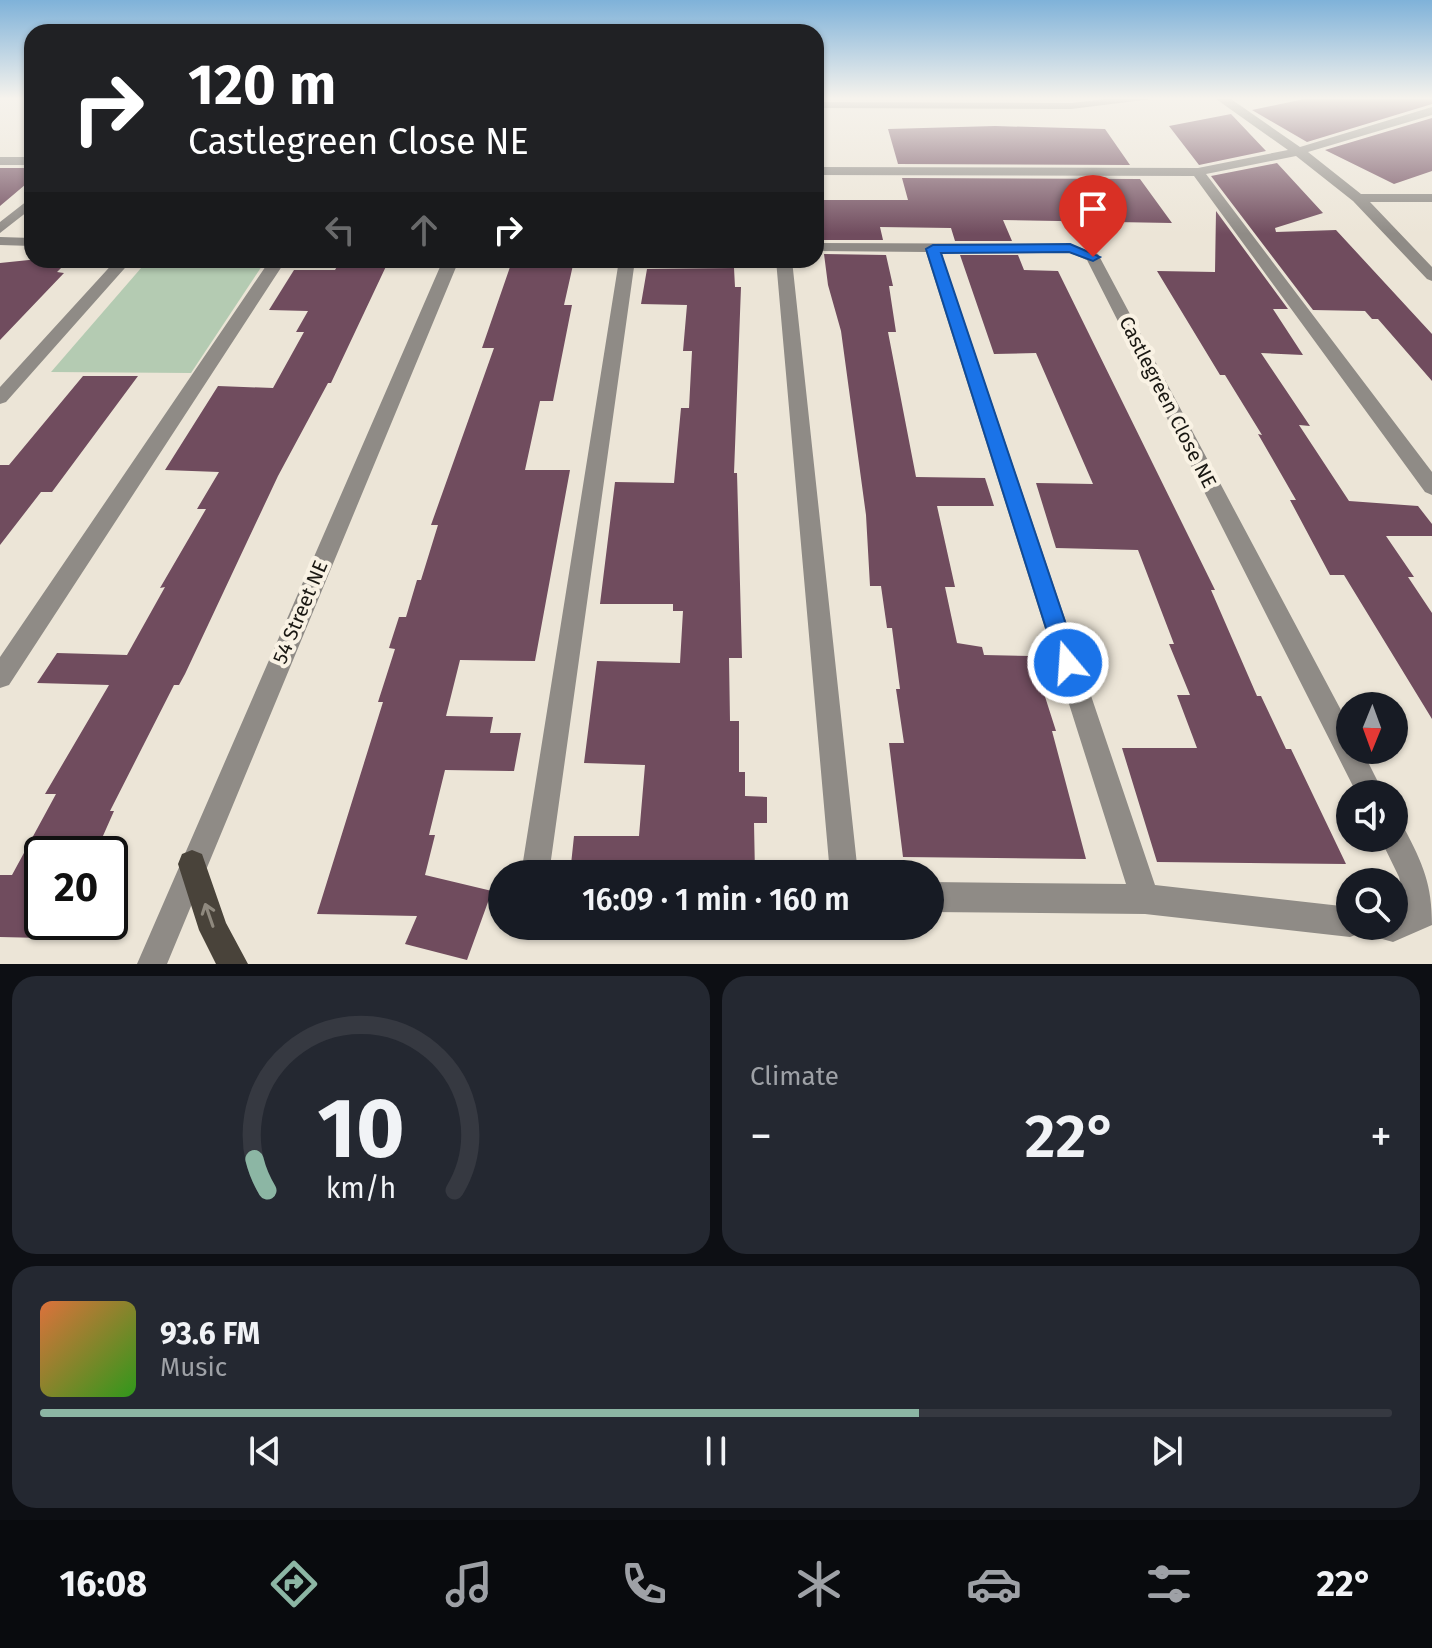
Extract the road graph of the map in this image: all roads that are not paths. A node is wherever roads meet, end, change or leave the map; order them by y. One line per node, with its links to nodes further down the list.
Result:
1 (1289, 144): 3 (street)
2 (1322, 144): 3 (street)
3 (1299, 151): 7 (street); 8 (street)
4 (0, 161): 5 (street)
5 (24, 161)
6 (824, 171): 7 (street)
7 (1198, 172): 23 (street)
8 (1358, 198): 9 (street); 21 (street)
9 (1432, 198)
10 (24, 208): 11 (street)
11 (0, 229)
12 (0, 241): 13 (street)
13 (24, 242)
14 (824, 247): 15 (street, Castlegreen Close NE)
15 (933, 249): 25 (street, Castlegreen Close NE); 31 (street)
16 (117, 268): 22 (street)
17 (273, 268): 24 (street)
18 (448, 268): 29 (street, 54 Street NE)
19 (626, 268): 27 (street)
20 (785, 268): 28 (street)
21 (1432, 276)
22 (0, 398)
23 (1432, 487)
24 (0, 677)
25 (1364, 780)
26 (1401, 852): 32 (street)
27 (537, 860)
28 (843, 860)
29 (192, 864): 35 (street, 54 Street NE); 36 (main road, one-way to 29)
30 (944, 897): 31 (street)
31 (1145, 899): 33 (street)
32 (1428, 915): 34 (street)
33 (1336, 920)
34 (1408, 922)
35 (152, 964)
36 (233, 964)

